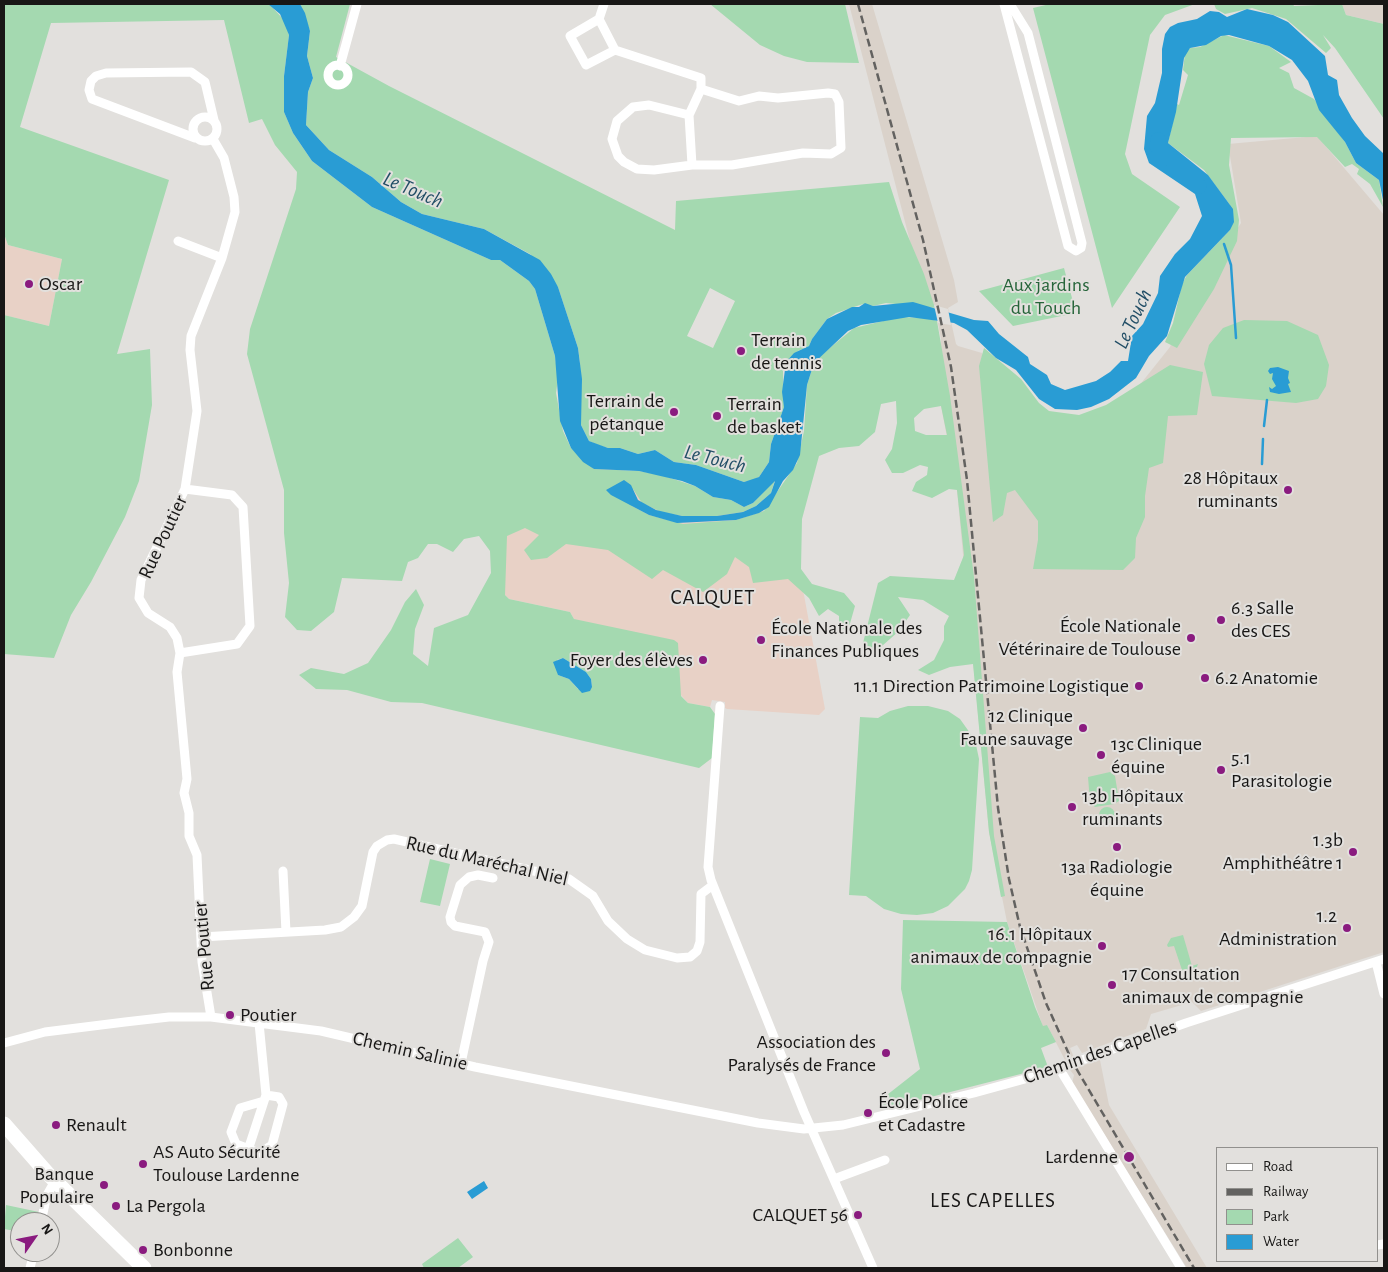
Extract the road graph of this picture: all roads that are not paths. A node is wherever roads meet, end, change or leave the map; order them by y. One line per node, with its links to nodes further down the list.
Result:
1 (357, 4): 7 (street)
2 (604, 4): 5 (street)
3 (1004, 4): 10 (street)
4 (1010, 4): 9 (street)
5 (599, 20): 6 (street); 6 (street)
6 (615, 50): 8 (street)
7 (340, 66)
8 (701, 89): 11 (street); 15 (street)
9 (1048, 110): 10 (street); 10 (street)
10 (1033, 113)
11 (689, 115): 15 (street); 15 (street)
12 (214, 120): 13 (street); 13 (street); 14 (street)
13 (196, 138): 14 (street)
14 (213, 139): 17 (street, Rue Poutier)
15 (692, 165)
16 (178, 241): 17 (street)
17 (222, 258): 18 (street, Rue Poutier)
18 (185, 489): 19 (street, Rue Poutier); 19 (street)
19 (180, 653): 25 (street, Rue Poutier)
20 (720, 706): 23 (street)
21 (283, 871): 24 (street)
22 (493, 878): 31 (street)
23 (713, 885): 24 (street, Rue du Maréchal Niel); 35 (street)
24 (286, 932): 25 (street, Rue du Maréchal Niel)
25 (201, 937): 28 (street, Rue Poutier)
26 (1380, 960): 27 (street); 32 (street, Chemin des Capelles)
27 (1384, 994)
28 (211, 1018): 29 (street, Chemin Salinie); 30 (street, Chemin Salinie)
29 (259, 1023): 31 (street, Chemin Salinie); 33 (street)
30 (4, 1043)
31 (461, 1064): 35 (street, Chemin Salinie)
32 (1059, 1068): 35 (street, Chemin des Capelles); 43 (street)
33 (265, 1098): 36 (street); 36 (street); 36 (street)
34 (4, 1124): 39 (main road)
35 (812, 1129): 38 (street)
36 (248, 1150)
37 (885, 1160): 38 (street)
38 (834, 1179): 42 (street)
39 (55, 1181): 40 (street); 41 (main road)
40 (43, 1212)
41 (144, 1268)
42 (873, 1268)
43 (1181, 1268)

